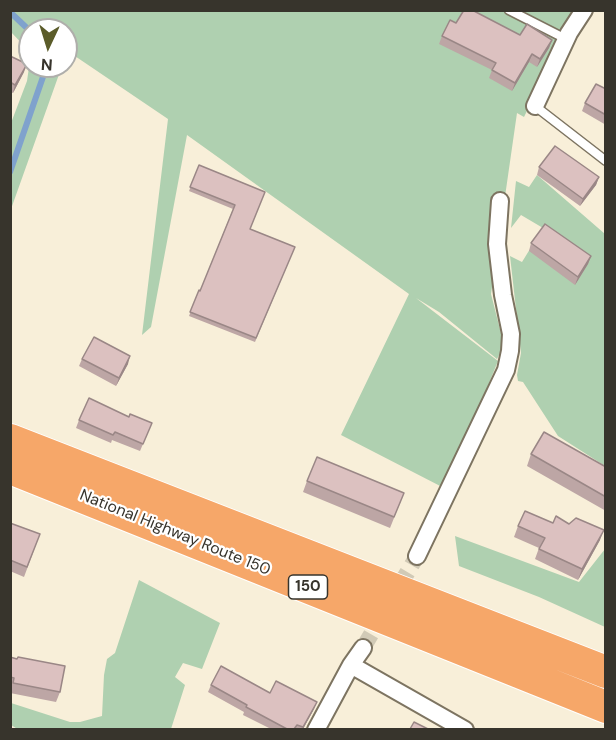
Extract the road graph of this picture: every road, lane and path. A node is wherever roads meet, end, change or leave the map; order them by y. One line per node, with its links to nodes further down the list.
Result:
1 (509, 10): 3 (lane)
2 (584, 10): 3 (street)
3 (566, 39): 4 (street)
4 (535, 106): 5 (lane)
5 (606, 161)
6 (500, 201): 9 (street)
7 (10, 440): 12 (highway, National Highway Route 150 / 150)
8 (10, 468): 13 (highway, National Highway Route 150 / 150)
9 (417, 556)
10 (363, 648): 11 (street)
11 (351, 665): 14 (street); 15 (street)
12 (606, 672)
13 (606, 707)
14 (316, 729)
15 (465, 729)

